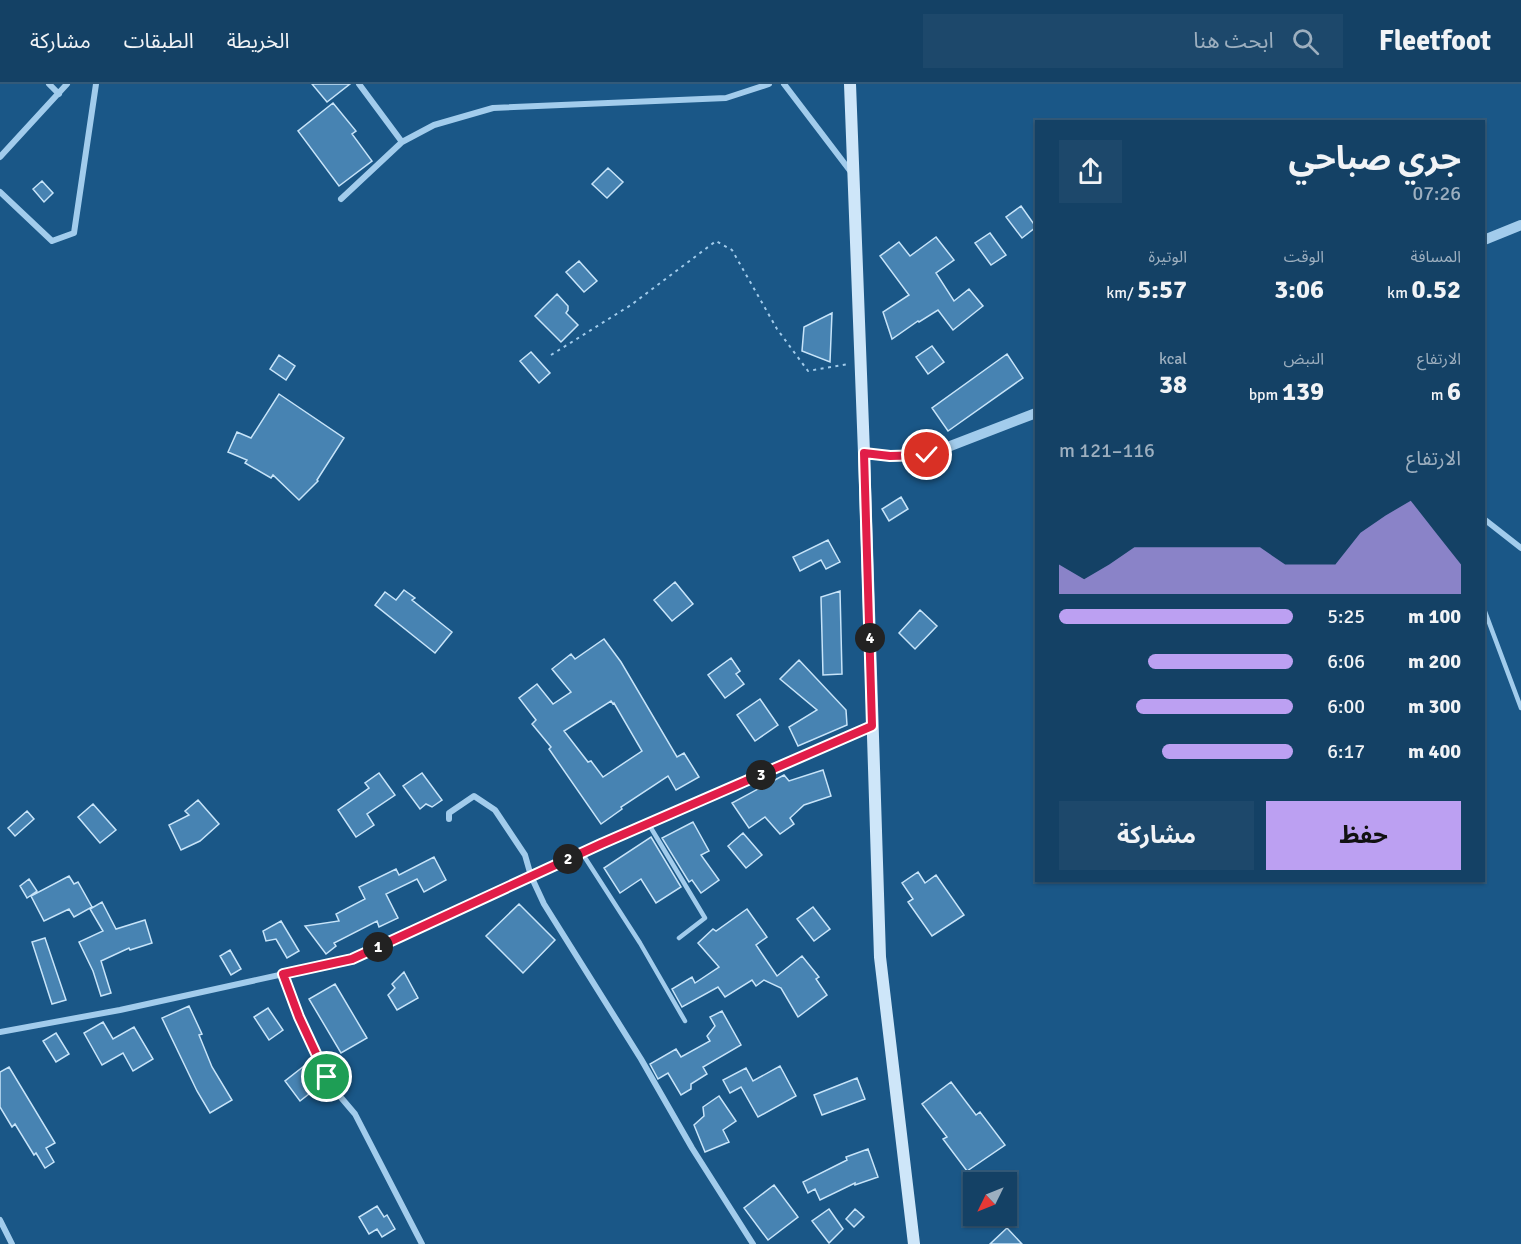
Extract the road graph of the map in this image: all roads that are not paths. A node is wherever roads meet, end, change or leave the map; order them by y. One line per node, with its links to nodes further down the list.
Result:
1 (49, 84): 8 (street)
2 (67, 84): 8 (street)
3 (96, 84): 12 (street)
4 (359, 84): 9 (street)
5 (769, 84): 9 (street)
6 (784, 84): 11 (street)
7 (850, 84): 11 (main road)
8 (59, 93): 10 (street)
9 (402, 142): 13 (street)
10 (0, 157)
11 (853, 175): 17 (main road)
12 (0, 192)
13 (341, 199)
14 (1521, 225): 15 (street)
15 (1485, 240)
16 (1035, 413): 17 (street)
17 (864, 453): 22 (main road)
18 (1485, 520): 19 (street)
19 (1521, 548)
20 (1485, 612): 21 (lane)
21 (1521, 708)
22 (872, 726): 24 (street); 35 (main road)
23 (449, 819): 26 (street)
24 (648, 823): 25 (street); 27 (lane)
25 (582, 853): 26 (street); 29 (lane)
26 (531, 876): 28 (street); 34 (street)
27 (679, 938)
28 (283, 974): 30 (street); 33 (street)
29 (685, 1021)
30 (0, 1032)
31 (0, 1220): 32 (street)
32 (12, 1244)
33 (422, 1244)
34 (753, 1244)
35 (914, 1244)

